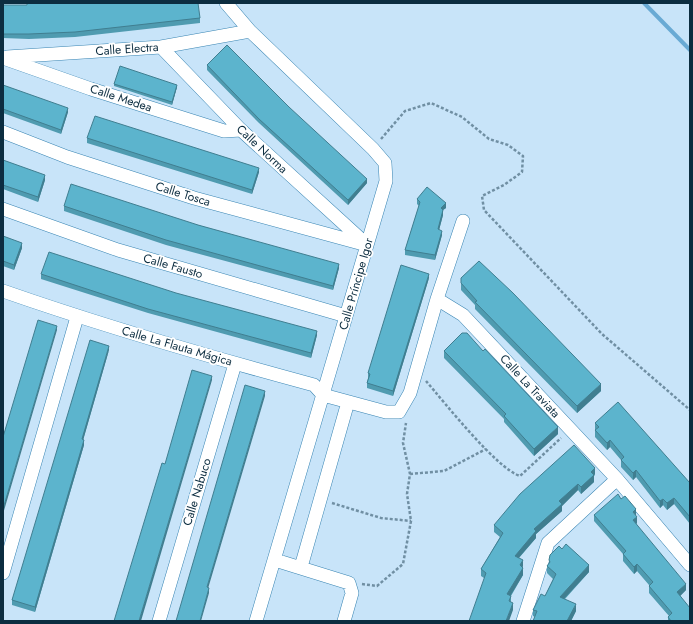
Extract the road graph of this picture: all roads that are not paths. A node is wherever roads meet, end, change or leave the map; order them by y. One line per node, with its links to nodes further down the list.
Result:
1 (226, 3): 2 (street, Calle Príncipe Igor)
2 (250, 31): 3 (street, Calle Electra); 9 (street, Calle Príncipe Igor)
3 (162, 47): 4 (street, Calle Electra); 5 (street, Calle Norma)
4 (3, 58): 5 (street, Calle Medea)
5 (242, 130): 9 (street, Calle Norma)
6 (3, 132): 9 (street, Calle Tosca)
7 (3, 209): 12 (street, Calle Fausto)
8 (463, 221): 11 (street)
9 (367, 245): 12 (street, Calle Príncipe Igor)
10 (3, 291): 13 (street, Calle La Flauta Mágica)
11 (437, 299): 16 (street); 17 (street, Calle La Traviata)
12 (346, 316): 15 (street, Calle Príncipe Igor)
13 (77, 317): 14 (street, Calle La Flauta Mágica); 21 (street)
14 (235, 364): 15 (street, Calle La Flauta Mágica); 22 (street, Calle Nabuco)
15 (323, 395): 16 (street, Calle La Flauta Mágica); 18 (street, Calle Príncipe Igor)
16 (348, 402): 20 (street)
17 (617, 479): 19 (street, Calle La Traviata); 25 (street)
18 (274, 560): 20 (street); 23 (street, Calle Príncipe Igor)
19 (690, 565)
20 (301, 567): 24 (street)
21 (3, 573)
22 (159, 621)
23 (256, 621)
24 (344, 621)
25 (523, 621)

